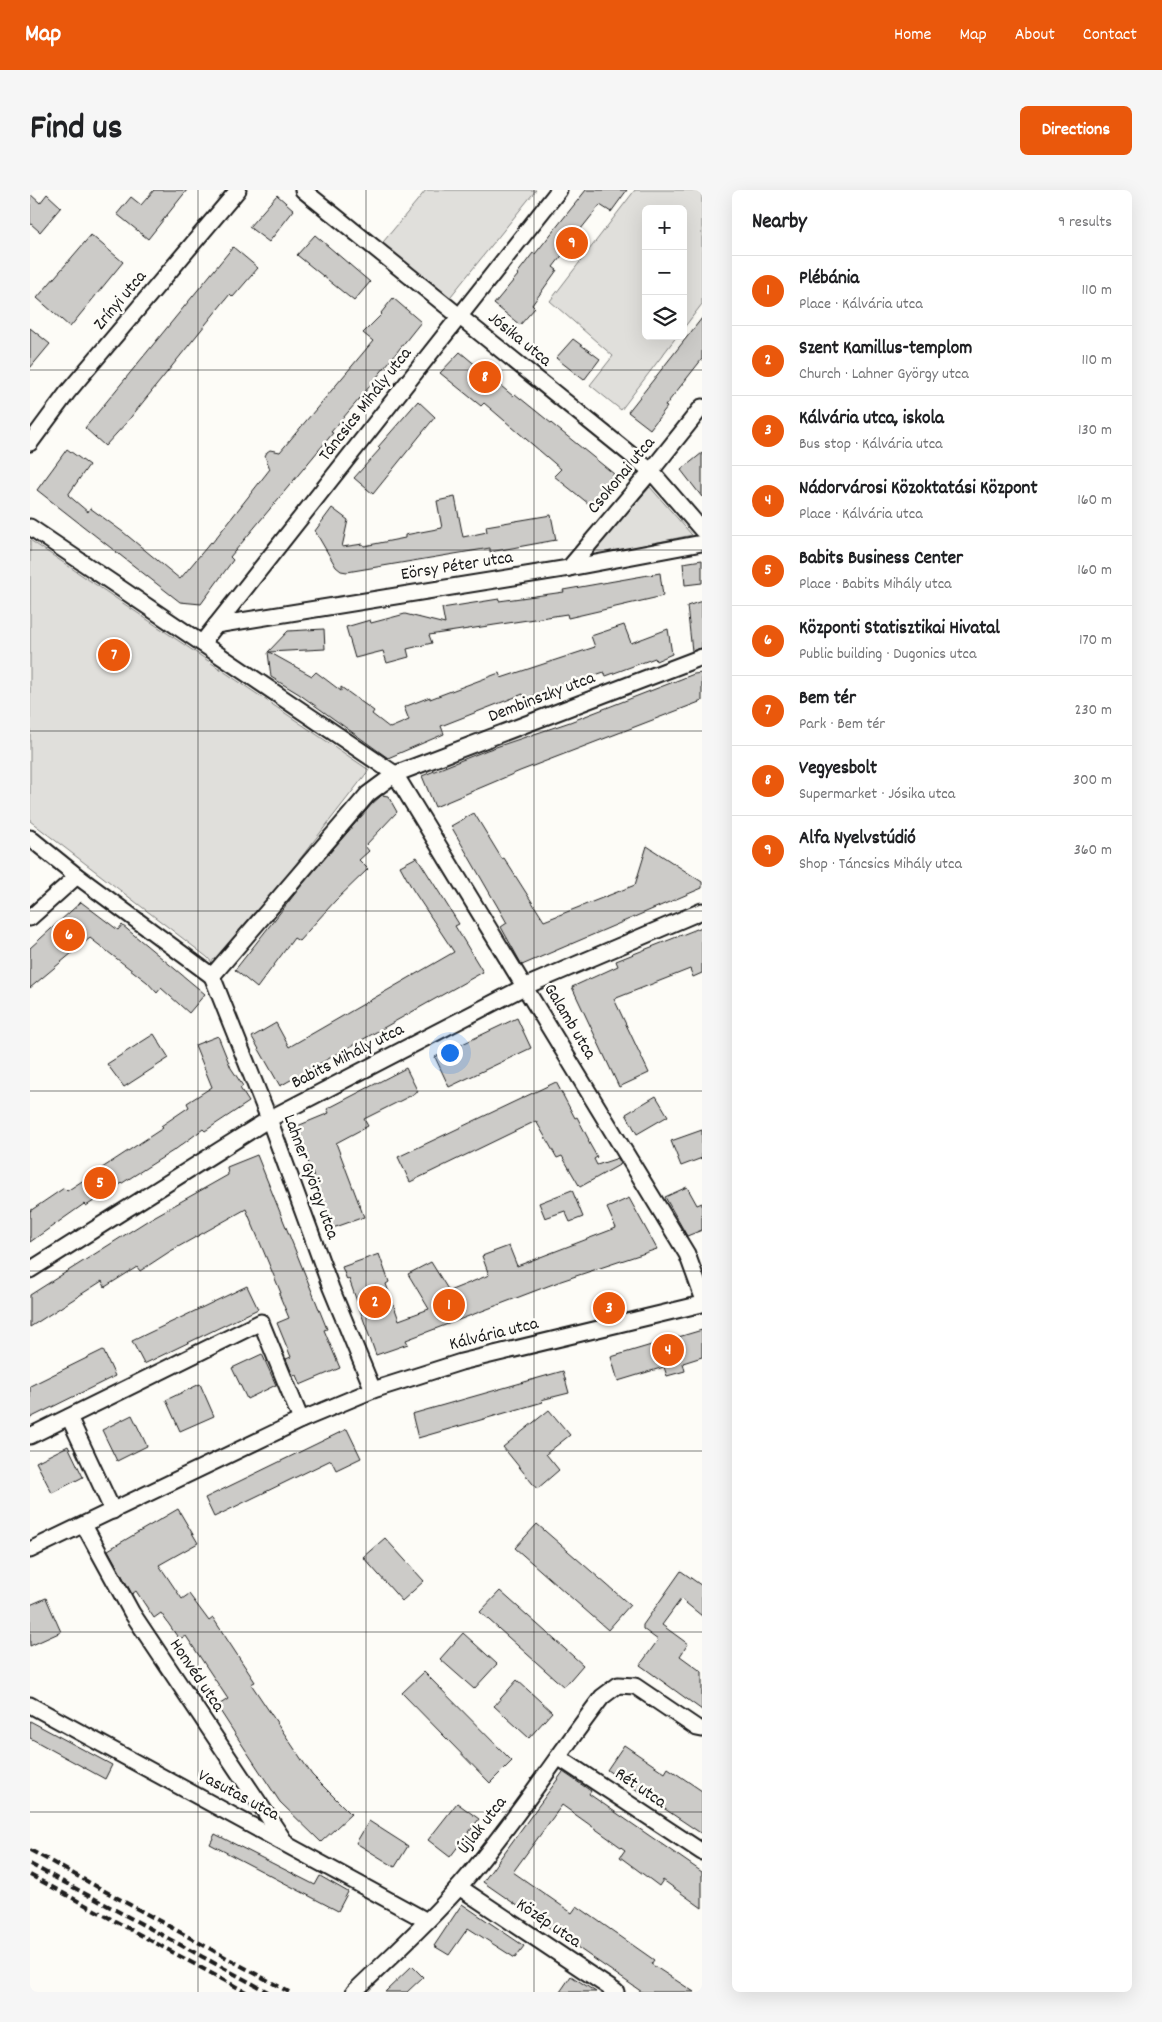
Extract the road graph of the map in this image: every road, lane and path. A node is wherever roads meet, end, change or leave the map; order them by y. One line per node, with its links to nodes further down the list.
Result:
1 (238, 190): 6 (street, Zrínyi utca)
2 (303, 190): 4 (street, Jósika utca)
3 (559, 190): 4 (street, Táncsics Mihály utca)
4 (460, 316): 7 (street, Jósika utca); 12 (street, Táncsics Mihály utca)
5 (702, 407): 7 (street, Csokonai utca)
6 (32, 440)
7 (651, 471): 9 (street, Jósika utca); 11 (street, Csokonai utca)
8 (30, 527): 13 (street)
9 (702, 530)
10 (702, 543): 11 (street, Eörsy Péter utca)
11 (569, 568): 12 (street, Eörsy Péter utca)
12 (216, 625): 13 (street, Táncsics Mihály utca)
13 (202, 643): 15 (street)
14 (702, 657): 15 (street, Dembinszky utca)
15 (395, 774): 20 (street, Dembinszky utca); 21 (street, Galamb utca)
16 (30, 838): 17 (street)
17 (77, 876): 19 (street); 20 (street)
18 (702, 911): 21 (street, Babits Mihály utca)
19 (30, 918)
20 (212, 976): 22 (street, Lahner György utca)
21 (526, 986): 22 (street, Babits Mihály utca); 24 (street, Galamb utca)
22 (269, 1119): 23 (street, Babits Mihály utca); 26 (street, Lahner György utca)
23 (30, 1270)
24 (702, 1295)
25 (702, 1304): 26 (street, Kálvária utca)
26 (373, 1390): 28 (street, Kálvária utca)
27 (69, 1418): 28 (street); 29 (street); 30 (street)
28 (301, 1420): 30 (street, Kálvária utca)
29 (30, 1436)
30 (113, 1511): 31 (street, Kálvária utca)
31 (84, 1525): 32 (street, Kálvária utca); 36 (street, Honvéd utca)
32 (32, 1546)
33 (30, 1705): 36 (street, Vasutas utca)
34 (702, 1728): 35 (street, Újlak utca)
35 (558, 1756): 37 (street, Rét utca); 38 (street, Újlak utca)
36 (286, 1843): 39 (street, Vasutas utca)
37 (702, 1852)
38 (459, 1887): 39 (street, Újlak utca); 41 (street, Közép utca)
39 (427, 1921): 40 (street, Újlak utca)
40 (354, 1992)
41 (616, 1992)

